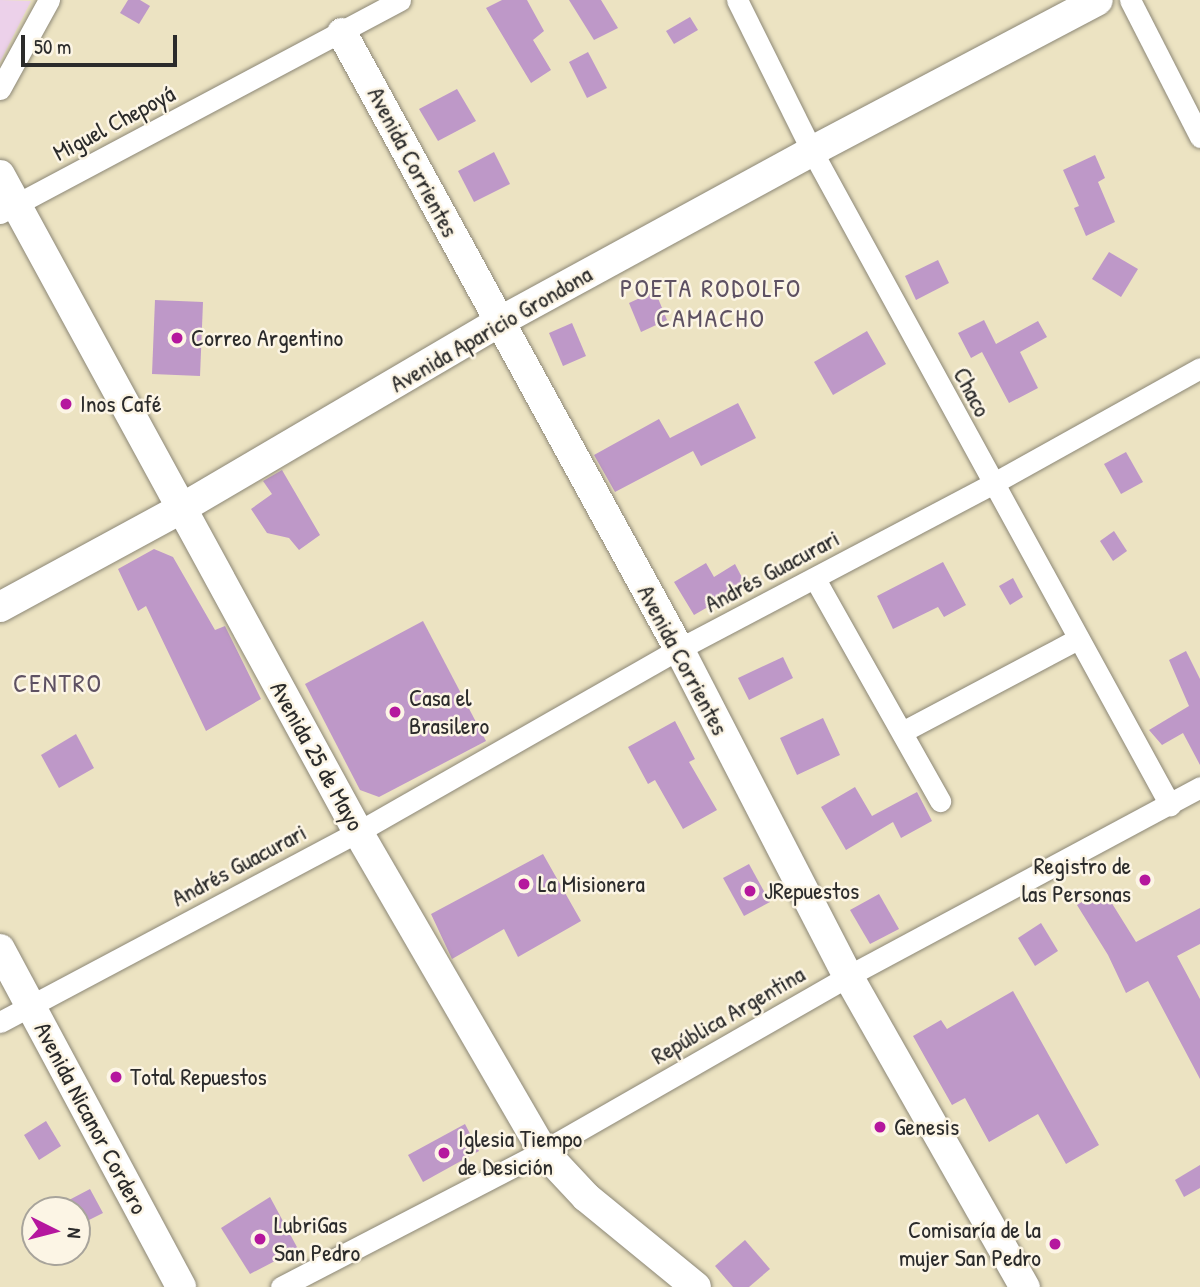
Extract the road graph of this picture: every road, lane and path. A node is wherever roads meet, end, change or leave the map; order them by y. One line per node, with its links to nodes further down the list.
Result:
1 (49, 0): 7 (street)
2 (400, 0): 6 (street, Miguel Chepoyá)
3 (737, 0): 9 (street, Chaco)
4 (1098, 0): 9 (main road, Avenida Aparicio Grondona)
5 (1130, 0): 8 (street)
6 (342, 33): 11 (street, Miguel Chepoyá); 12 (main road, Avenida Corrientes)
7 (0, 89)
8 (1200, 137)
9 (811, 151): 12 (main road, Avenida Aparicio Grondona); 14 (street, Chaco)
10 (0, 175): 11 (main road, Avenida 25 de Mayo)
11 (8, 208): 15 (main road, Avenida 25 de Mayo)
12 (499, 322): 15 (main road, Avenida Aparicio Grondona); 19 (main road, Avenida Corrientes)
13 (1200, 368): 14 (street, Andrés Guacurari)
14 (992, 484): 16 (street, Andrés Guacurari); 18 (street, Chaco)
15 (182, 508): 17 (main road, Avenida Aparicio Grondona); 24 (main road, Avenida 25 de Mayo)
16 (814, 579): 19 (street, Andrés Guacurari); 20 (street)
17 (0, 607)
18 (1078, 639): 20 (street); 23 (street, Chaco)
19 (679, 649): 24 (street, Andrés Guacurari); 26 (main road, Avenida Corrientes)
20 (902, 732): 22 (street)
21 (1200, 787): 23 (street, República Argentina)
22 (940, 801)
23 (1170, 805): 26 (street, República Argentina)
24 (358, 832): 27 (street, Andrés Guacurari); 29 (main road, Avenida 25 de Mayo)
25 (0, 949): 27 (main road, Avenida Nicanor Cordero)
26 (848, 976): 29 (street, República Argentina); 33 (main road, Avenida Corrientes)
27 (31, 1005): 28 (street, Andrés Guacurari); 30 (main road, Avenida Nicanor Cordero)
28 (0, 1022)
29 (544, 1151): 31 (street, República Argentina); 32 (main road, Avenida 25 de Mayo)
30 (181, 1287)
31 (281, 1287)
32 (696, 1287)
33 (1025, 1287)

